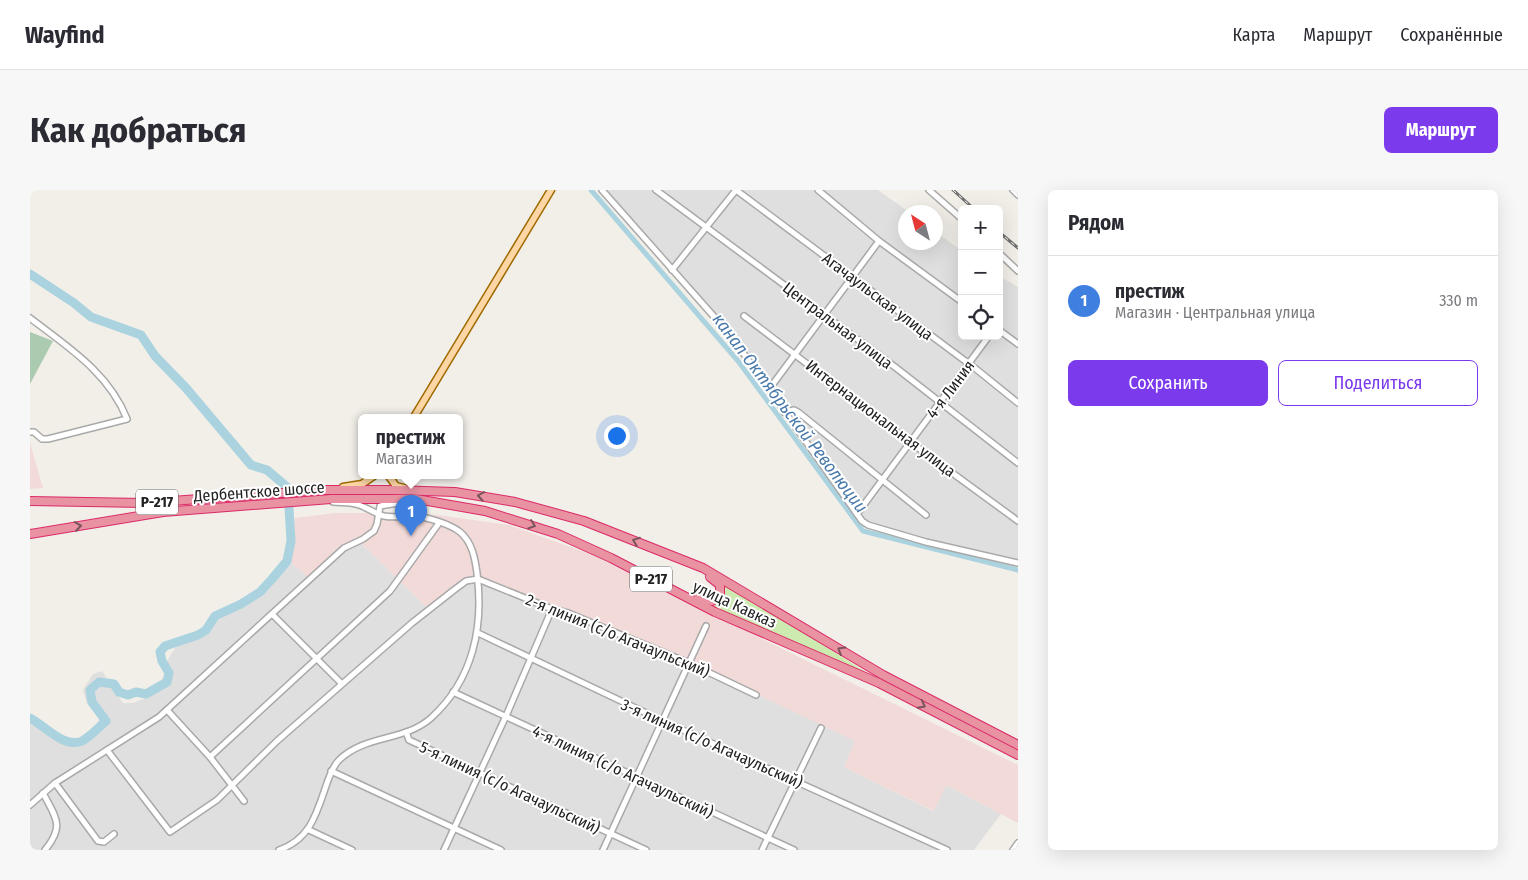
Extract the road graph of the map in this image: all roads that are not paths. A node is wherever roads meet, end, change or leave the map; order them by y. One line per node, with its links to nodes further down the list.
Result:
1 (551, 190): 29 (main road)
2 (602, 190): 13 (street)
3 (656, 190): 10 (street, Центральная улица)
4 (736, 190): 10 (street); 15 (street, Агачаульская улица)
5 (818, 190): 11 (street)
6 (929, 190): 9 (street)
7 (1013, 190): 8 (street)
8 (1018, 195)
9 (958, 215)
10 (708, 227): 13 (street); 17 (street, Центральная улица)
11 (879, 241): 15 (street); 16 (street)
12 (1003, 257): 14 (street)
13 (672, 270): 25 (street)
14 (1018, 271)
15 (852, 277): 17 (street); 24 (street, Агачаульская улица)
16 (958, 299)
17 (824, 315): 23 (street); 27 (street, Центральная улица)
18 (744, 316): 23 (street, Интернациональная улица)
19 (30, 318): 30 (street)
20 (1003, 333): 22 (street)
21 (986, 340): 24 (street, 4-я Линия)
22 (1018, 344)
23 (795, 353): 25 (street); 31 (street, Интернациональная улица)
24 (969, 364): 26 (street, Агачаульская улица); 27 (street, 4-я Линия)
25 (770, 388): 28 (street)
26 (1018, 403)
27 (940, 404): 31 (street, 4-я Линия); 32 (street, Центральная улица)
28 (784, 412): 35 (street); 42 (street)
29 (416, 414)
30 (30, 432)
31 (910, 442): 35 (street, 4-я Линия); 44 (street, Интернациональная улица)
32 (1018, 463)
33 (369, 479): 36 (main road)
34 (391, 479): 37 (main road)
35 (882, 480): 42 (street, 4-я Линия); 43 (street)
36 (325, 490): 37 (highway); 40 (highway, Р-217)
37 (417, 495): 38 (highway, улица Кавказ / Р-217); 41 (street); 47 (highway, one-way to 37); 49 (highway, улица Кавказ / Р-217, one-way to 49)
38 (372, 498): 39 (highway, Дербентское шоссе)
39 (310, 501): 41 (street); 46 (highway, Дербентское шоссе, one-way to 39)
40 (30, 503)
41 (379, 513): 45 (street); 52 (street)
42 (857, 514): 48 (street)
43 (926, 515)
44 (1018, 521)
45 (438, 523): 50 (street); 56 (street)
46 (30, 532)
47 (664, 552): 49 (highway); 66 (highway, one-way to 47)
48 (1018, 563)
49 (648, 577): 67 (highway, улица Кавказ / Р-217, one-way to 67)
50 (478, 578): 51 (street, 2-я линия (с/о Агачаульский)); 54 (street); 58 (street)
51 (552, 608): 55 (street); 57 (street, 2-я линия (с/о Агачаульский))
52 (272, 614): 56 (street); 61 (street)
53 (706, 626): 57 (street)
54 (478, 633): 55 (street, 3-я линия (с/о Агачаульский)); 59 (street)
55 (530, 658): 62 (street); 63 (street, 3-я линия (с/о Агачаульский))
56 (315, 659): 58 (street); 70 (street)
57 (689, 663): 60 (street, 2-я линия (с/о Агачаульский)); 63 (street)
58 (342, 684): 77 (street)
59 (453, 692): 62 (street, 4-я линия (с/о Агачаульский)); 65 (street)
60 (756, 695)
61 (167, 710): 68 (street); 70 (street)
62 (506, 716): 73 (street); 74 (street, 4-я линия (с/о Агачаульский))
63 (663, 722): 74 (street); 75 (street, 3-я линия (с/о Агачаульский))
64 (822, 728): 75 (street)
65 (406, 732): 72 (street); 73 (street, 5-я линия (с/о Агачаульский))
66 (1018, 745)
67 (1002, 747): 69 (highway, улица Кавказ / Р-217); 71 (street)
68 (107, 750): 76 (street); 77 (street)
69 (1018, 755)
70 (210, 757): 77 (street)
71 (1018, 759)
72 (332, 771): 81 (street); 82 (street)
73 (480, 772): 81 (street); 84 (street, 5-я линия (с/о Агачаульский))
74 (637, 779): 84 (street); 85 (street, 4-я линия (с/о Агачаульский))
75 (796, 780): 85 (street); 96 (street, 3-я линия (с/о Агачаульский))
76 (55, 784): 78 (street); 83 (street)
77 (231, 784): 79 (street)
78 (43, 793): 80 (street); 87 (street)
79 (244, 800)
80 (30, 805)
81 (455, 828): 90 (street); 91 (street)
82 (309, 830): 88 (street); 89 (street)
83 (114, 834)
84 (610, 834): 92 (street); 93 (street, 5-я линия (с/о Агачаульский))
85 (768, 838): 94 (street); 95 (street, 4-я линия (с/о Агачаульский))
86 (1018, 844): 97 (street)
87 (45, 850)
88 (279, 850)
89 (352, 850)
90 (444, 850)
91 (501, 850)
92 (603, 850)
93 (646, 850)
94 (762, 850)
95 (794, 850)
96 (947, 850)
97 (1013, 850)

